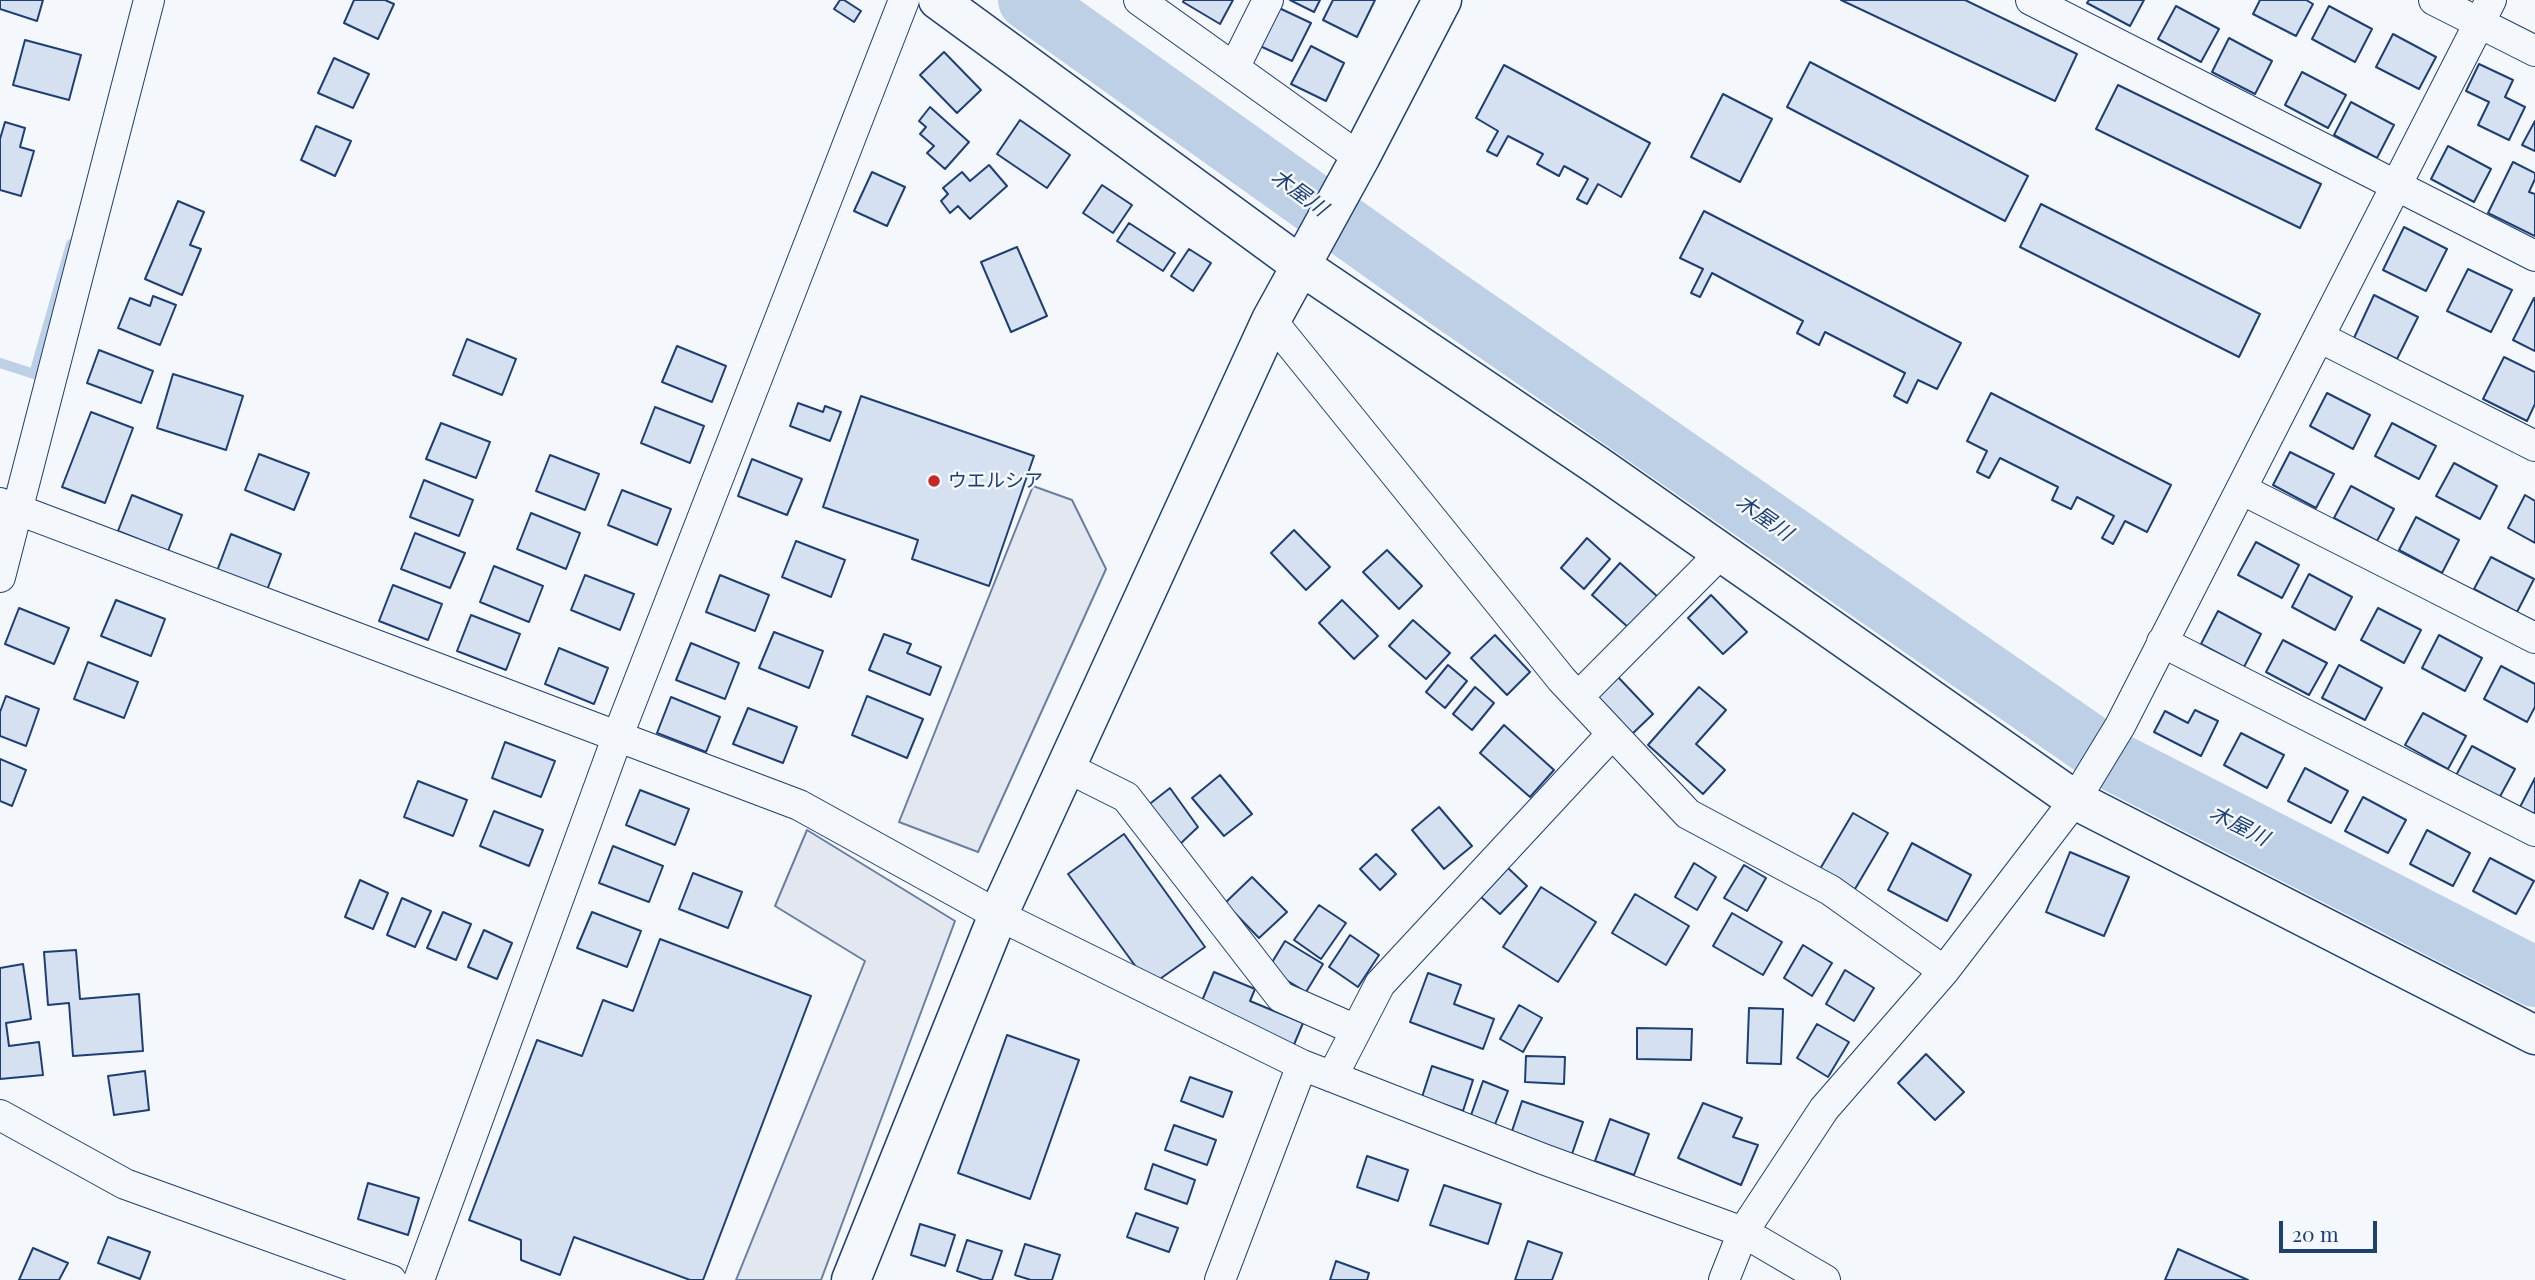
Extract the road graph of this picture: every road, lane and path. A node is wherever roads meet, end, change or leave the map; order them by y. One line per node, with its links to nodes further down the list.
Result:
1 (149, 0): 20 (street)
2 (904, 0): 27 (street)
3 (938, 0): 14 (street)
4 (1139, 0): 11 (street)
5 (1268, 0): 11 (street)
6 (1442, 0): 12 (street)
7 (2031, 0): 13 (street)
8 (2434, 0): 9 (street)
9 (2485, 11): 10 (street); 13 (street)
10 (2535, 51)
11 (1234, 68): 12 (street)
12 (1357, 163): 14 (street)
13 (2396, 186): 15 (street); 17 (street)
14 (1307, 254): 16 (street); 21 (street)
15 (2535, 256)
16 (1271, 320): 25 (street); 28 (street)
17 (2319, 337): 18 (street); 19 (street)
18 (2535, 446)
19 (2241, 489): 23 (street); 24 (street)
20 (9, 506): 22 (street); 27 (street)
21 (1721, 553): 25 (street); 29 (street)
22 (0, 577)
23 (2535, 638)
24 (2162, 642): 29 (street); 30 (street)
25 (1578, 698): 26 (street)
26 (1612, 734): 32 (street); 33 (street)
27 (617, 738): 31 (street); 40 (street)
28 (1066, 766): 31 (street); 33 (street)
29 (2075, 800): 32 (street); 34 (street)
30 (2535, 831)
31 (998, 915): 35 (street); 41 (street)
32 (1944, 971): 38 (street)
33 (1356, 1030): 36 (street)
34 (2535, 1035)
35 (1302, 1065): 36 (street); 42 (street)
36 (1332, 1077): 38 (street)
37 (0, 1115): 39 (street)
38 (1743, 1231): 43 (street); 44 (street)
39 (391, 1280)
40 (419, 1280)
41 (851, 1280)
42 (1220, 1280)
43 (1724, 1280)
44 (1825, 1280)

